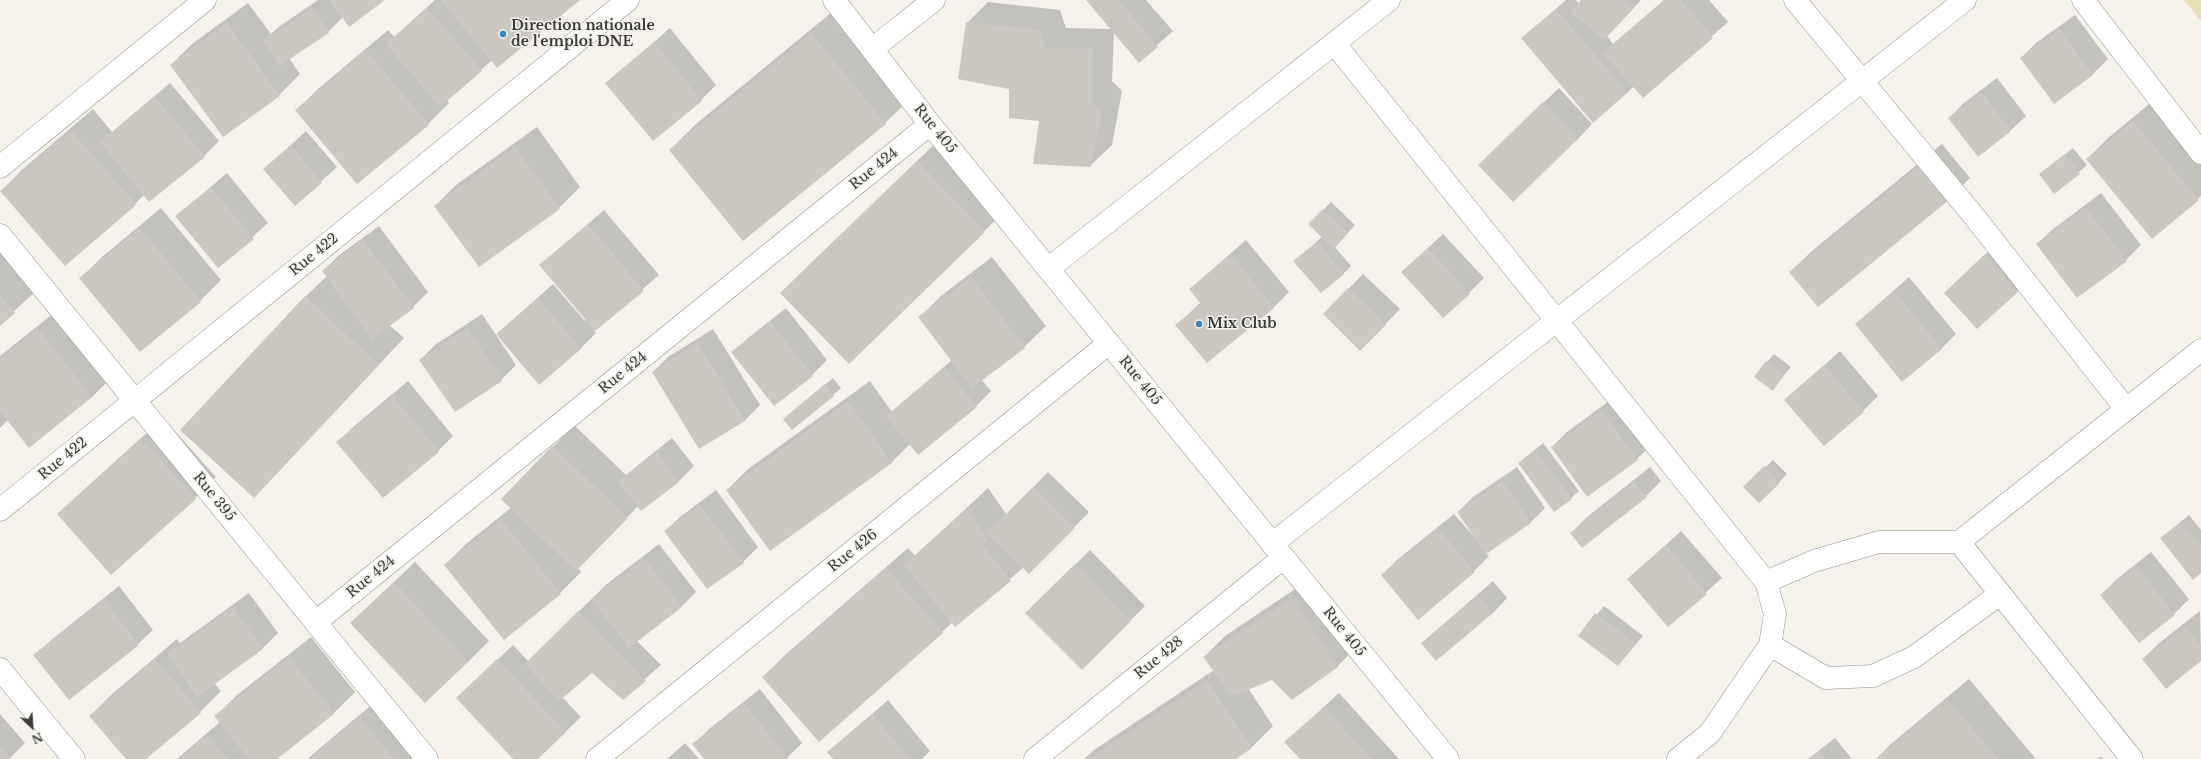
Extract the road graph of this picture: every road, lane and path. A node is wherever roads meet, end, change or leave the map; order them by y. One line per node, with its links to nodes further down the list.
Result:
1 (205, 0): 14 (street)
2 (628, 0): 20 (street, Rue 422)
3 (834, 0): 10 (street, Rue 405)
4 (934, 0): 10 (street)
5 (1389, 0): 9 (street)
6 (1795, 0): 11 (street)
7 (1966, 0): 11 (street, Rue 428)
8 (2083, 0): 13 (street)
9 (1334, 43): 16 (street); 17 (street)
10 (872, 49): 12 (street, Rue 405)
11 (1861, 82): 17 (street, Rue 428); 21 (street)
12 (930, 124): 16 (street, Rue 405); 27 (street, Rue 424)
13 (2201, 153)
14 (0, 167)
15 (0, 235): 20 (street, Rue 395)
16 (1048, 268): 18 (street, Rue 405)
17 (1556, 321): 24 (street, Rue 428); 25 (street)
18 (1109, 343): 24 (street, Rue 405); 32 (street, Rue 426)
19 (2201, 350): 21 (street)
20 (135, 400): 22 (street, Rue 422); 27 (street, Rue 395)
21 (2126, 409): 23 (street)
22 (0, 510)
23 (1959, 542): 25 (street); 26 (street)
24 (1278, 551): 33 (street, Rue 428); 34 (street, Rue 405)
25 (1766, 582): 28 (street)
26 (2000, 594): 28 (street); 36 (street)
27 (316, 622): 31 (street, Rue 395)
28 (1770, 645): 35 (street)
29 (0, 669): 30 (street)
30 (74, 759)
31 (427, 759)
32 (597, 759)
33 (1035, 759)
34 (1448, 759)
35 (1678, 759)
36 (2132, 759)

